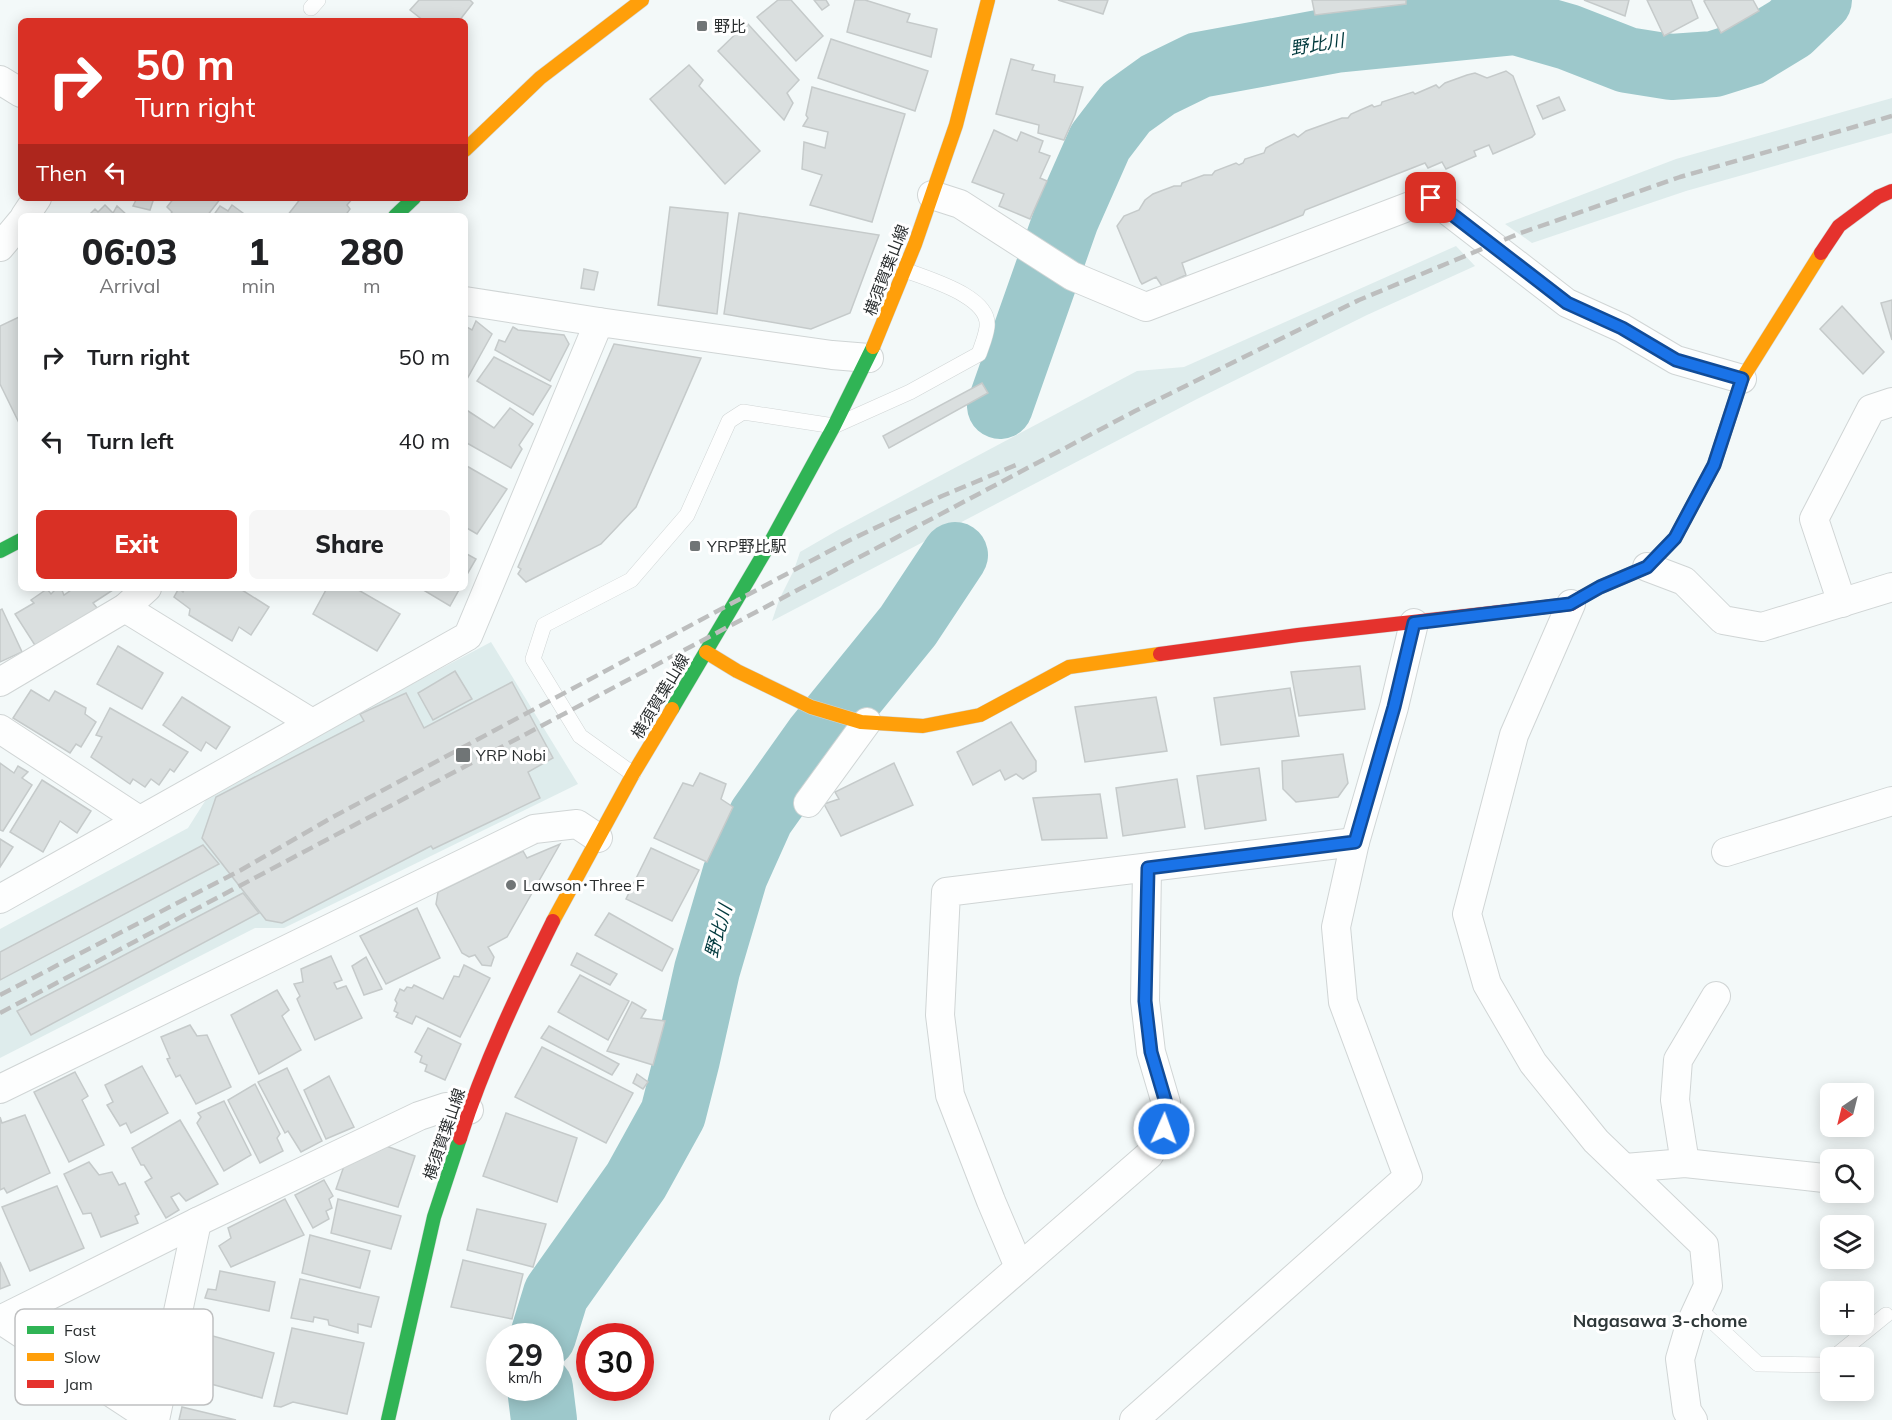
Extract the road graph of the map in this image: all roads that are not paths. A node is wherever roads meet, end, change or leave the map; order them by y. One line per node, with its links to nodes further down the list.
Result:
1 (642, 0): 5 (main road)
2 (988, 0): 7 (main road, 横須賀葉山線)
3 (0, 80): 4 (street)
4 (18, 91)
5 (468, 147)
6 (1892, 191): 16 (main road)
7 (932, 195): 12 (main road, 横須賀葉山線); 16 (street)
8 (411, 201): 9 (main road)
9 (398, 213)
10 (18, 226): 11 (street)
11 (0, 247)
12 (904, 270): 15 (main road, 横須賀葉山線); 18 (lane)
13 (468, 302): 14 (street)
14 (599, 321): 15 (street); 31 (street)
15 (868, 358): 18 (main road, 横須賀葉山線)
16 (1742, 379): 21 (main road)
17 (1892, 402): 24 (street)
18 (834, 426): 28 (main road, 横須賀葉山線); 33 (lane)
19 (18, 542): 20 (main road)
20 (0, 551)
21 (1647, 567): 24 (street); 25 (main road)
22 (1892, 587): 24 (street)
23 (144, 591): 26 (street)
24 (1842, 603)
25 (1570, 604): 27 (main road); 46 (street)
26 (125, 608): 29 (street); 31 (street)
27 (1414, 623): 30 (main road); 38 (street)
28 (706, 652): 30 (main road); 33 (main road, 横須賀葉山線)
29 (0, 682)
30 (864, 722): 35 (street)
31 (312, 723): 36 (street)
32 (0, 729): 36 (street)
33 (633, 774): 37 (main road, 横須賀葉山線)
34 (1892, 801): 39 (street)
35 (808, 803)
36 (139, 820): 41 (street)
37 (598, 838): 43 (street); 44 (main road, 横須賀葉山線)
38 (1355, 842): 40 (street); 65 (street)
39 (1726, 852)
40 (1148, 868): 49 (street); 49 (street)
41 (0, 899)
42 (1716, 996): 45 (street)
43 (0, 1089)
44 (469, 1110): 48 (street); 63 (main road, 横須賀葉山線)
45 (1685, 1163): 46 (street); 47 (street)
46 (1625, 1168): 50 (street)
47 (1820, 1178)
48 (197, 1222): 51 (street); 52 (street)
49 (1019, 1267): 64 (street)
50 (1698, 1308): 58 (lane); 61 (street)
51 (22, 1309)
52 (178, 1309)
53 (15, 1313): 55 (street)
54 (1886, 1315): 57 (lane)
55 (0, 1320): 56 (street)
56 (15, 1330)
57 (1847, 1347)
58 (1820, 1365)
59 (131, 1405): 62 (street)
60 (157, 1405): 62 (street)
61 (1685, 1417)
62 (154, 1420)
63 (388, 1420)
64 (844, 1420)
65 (1134, 1420)

